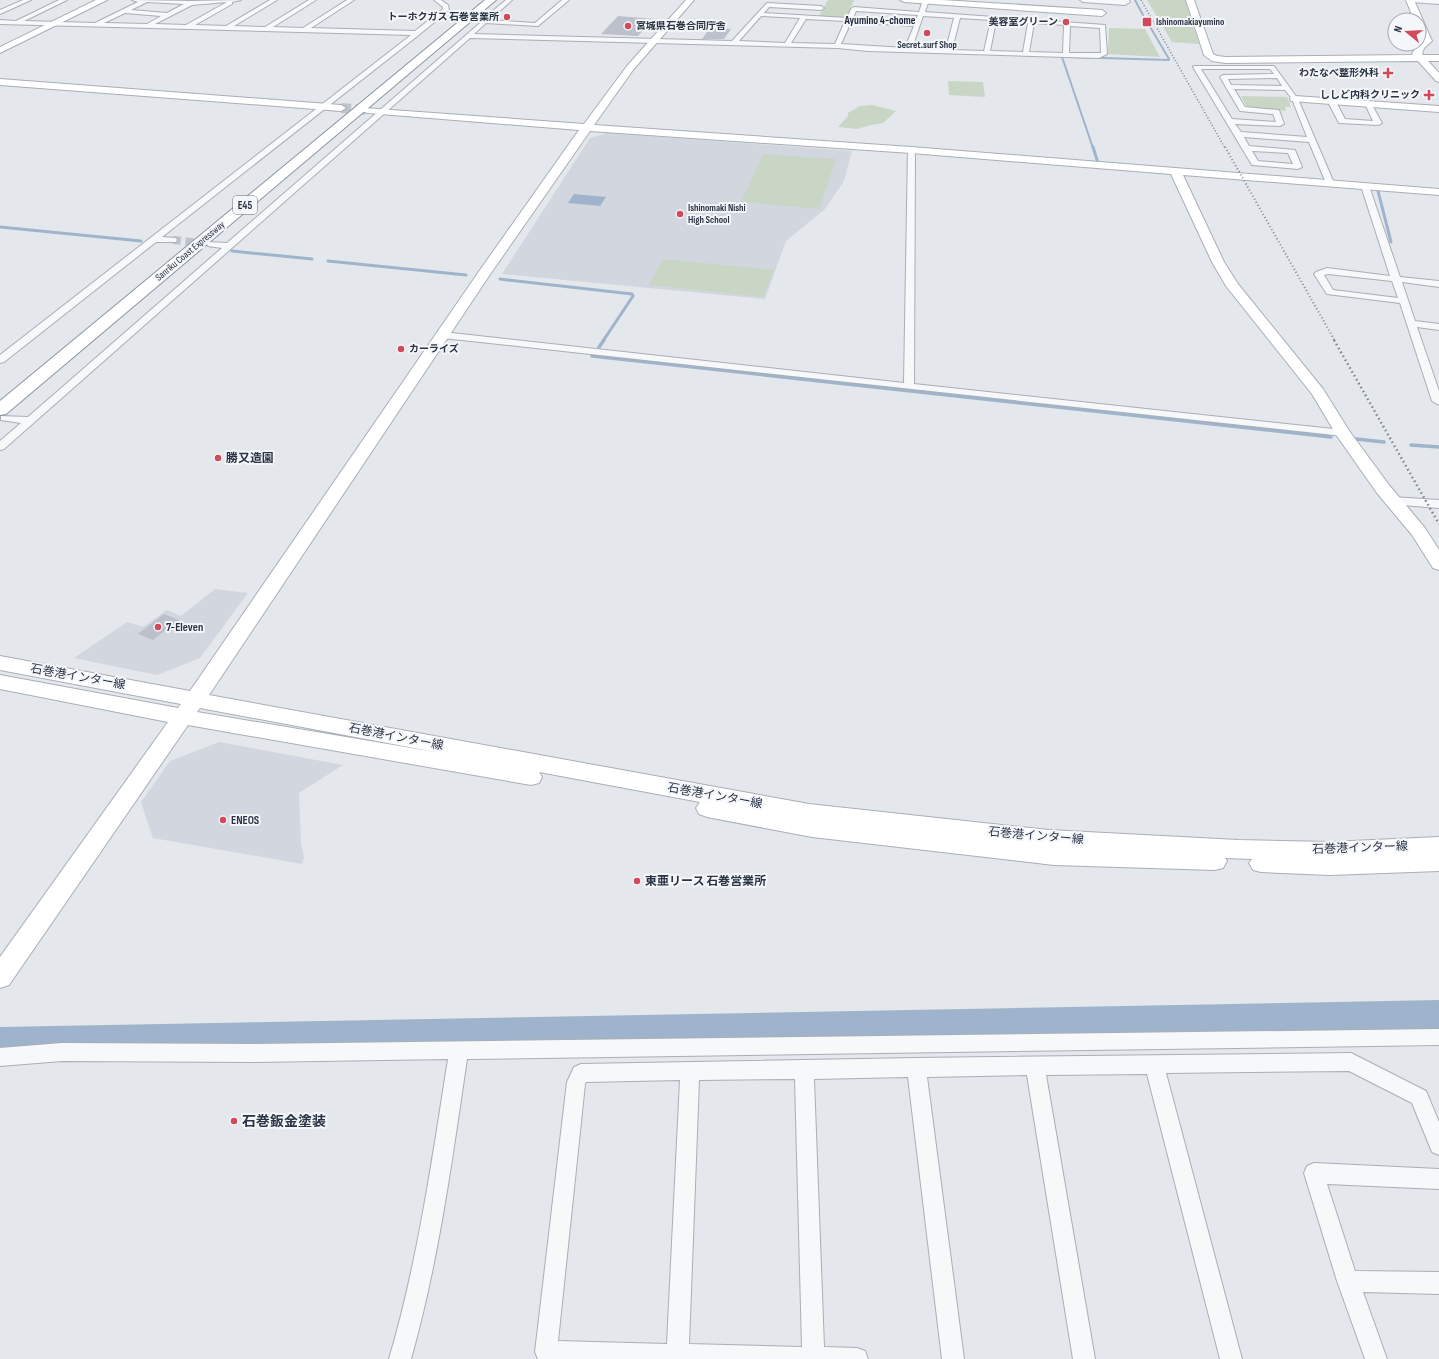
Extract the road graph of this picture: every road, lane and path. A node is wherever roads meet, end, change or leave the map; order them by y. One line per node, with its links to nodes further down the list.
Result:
1 (28, 0): 26 (street)
2 (64, 0): 42 (street)
3 (103, 0): 46 (street)
4 (135, 0): 21 (street)
5 (234, 0): 24 (street); 49 (street)
6 (274, 0): 50 (street)
7 (313, 0): 52 (street)
8 (351, 0): 53 (street)
9 (437, 0): 54 (street)
10 (480, 0): 106 (highway, Sanriku Coast Expressway / E45)
11 (491, 0): 108 (highway, Sanriku Coast Expressway / E45)
12 (509, 0): 39 (street)
13 (566, 0): 39 (street)
14 (690, 0): 56 (street)
15 (826, 0): 25 (street)
16 (904, 0): 22 (street)
17 (1083, 0): 18 (street)
18 (1126, 0)
19 (1190, 0): 67 (street)
20 (1410, 0): 23 (street); 28 (street)
21 (145, 1): 24 (street); 27 (street)
22 (925, 1): 29 (street); 32 (street)
23 (1439, 2)
24 (192, 3): 30 (street)
25 (821, 8): 31 (street); 35 (street)
26 (1, 11)
27 (122, 11): 30 (street); 44 (street)
28 (1415, 12)
29 (1102, 13)
30 (169, 14): 48 (street)
31 (759, 14): 34 (street); 57 (street)
32 (921, 14): 33 (street); 38 (street); 45 (street)
33 (957, 16): 36 (street); 62 (street)
34 (804, 17): 35 (street); 58 (street)
35 (815, 18): 38 (street)
36 (994, 18): 40 (street); 63 (street)
37 (473, 20): 39 (street)
38 (848, 20): 45 (street); 59 (street)
39 (486, 21): 55 (street)
40 (1031, 21): 43 (street); 65 (street)
41 (0, 22): 42 (street)
42 (16, 22): 46 (street)
43 (1067, 23): 66 (street); 66 (street)
44 (95, 24): 46 (street); 48 (street)
45 (917, 24): 61 (street)
46 (51, 25): 47 (street); 51 (street); 60 (street)
47 (0, 26)
48 (149, 26): 49 (street)
49 (187, 27): 50 (street)
50 (226, 28): 52 (street)
51 (110, 29)
52 (266, 29): 53 (street)
53 (304, 30): 54 (street)
54 (418, 33): 77 (street)
55 (470, 36): 56 (street); 81 (street)
56 (654, 41): 57 (street); 83 (street)
57 (734, 43): 58 (street)
58 (787, 45): 59 (street)
59 (837, 46): 61 (street)
60 (0, 50)
61 (908, 50): 62 (street)
62 (949, 51): 63 (street)
63 (987, 52): 65 (street)
64 (1418, 52): 67 (street)
65 (1026, 53): 66 (street)
66 (1066, 55)
67 (1420, 58): 68 (street); 70 (street)
68 (1439, 58)
69 (1279, 76): 72 (street); 73 (street); 82 (street)
70 (1439, 79)
71 (0, 82): 77 (street)
72 (1229, 86): 73 (street); 82 (street)
73 (1286, 88): 74 (street)
74 (1294, 99): 75 (street); 85 (street)
75 (1332, 102): 76 (street); 76 (street)
76 (1369, 104): 79 (street)
77 (326, 106): 78 (street); 92 (street)
78 (341, 108)
79 (1439, 109)
80 (368, 110): 81 (street)
81 (382, 111): 83 (street); 95 (street)
82 (1229, 121): 84 (street)
83 (587, 128): 87 (street); 101 (street)
84 (1238, 134): 85 (street); 86 (street)
85 (1312, 140): 89 (street)
86 (1247, 148): 86 (street)
87 (911, 150): 88 (street); 105 (street)
88 (1176, 172): 89 (street); 110 (street)
89 (1330, 183): 90 (street)
90 (1365, 186): 91 (street); 96 (street)
91 (1439, 192)
92 (154, 239): 93 (street); 102 (street)
93 (174, 240)
94 (211, 244): 95 (street)
95 (228, 246): 109 (street)
96 (1396, 279): 97 (street); 98 (street); 98 (street)
97 (1439, 284)
98 (1403, 301): 99 (street)
99 (1411, 323): 100 (street); 103 (street)
100 (1439, 326)
101 (444, 335): 105 (street); 117 (street)
102 (0, 360)
103 (1427, 371): 104 (street); 107 (street)
104 (1439, 372)
105 (909, 386): 110 (street)
106 (0, 394)
107 (1439, 402)
108 (2, 414): 109 (street)
109 (30, 420): 111 (street)
110 (1343, 433): 112 (street)
111 (0, 447)
112 (1393, 501): 113 (street); 114 (street)
113 (1439, 504)
114 (1439, 564)
115 (0, 663): 117 (street, 石巻港インター線)
116 (0, 682): 118 (street, 石巻港インター線)
117 (196, 699): 118 (street); 119 (street, 石巻港インター線)
118 (183, 717): 120 (street, 石巻港インター線); 121 (street)
119 (1439, 846)
120 (1439, 862)
121 (0, 977)
122 (1439, 1037): 123 (street)
123 (459, 1050): 124 (street); 136 (street)
124 (0, 1056)
125 (1154, 1064): 126 (street); 130 (street); 140 (street)
126 (1035, 1066): 127 (street); 139 (street)
127 (916, 1067): 129 (street); 138 (street)
128 (690, 1071): 129 (street); 134 (street); 134 (street)
129 (804, 1071): 135 (street)
130 (1439, 1145)
131 (1439, 1180): 132 (street)
132 (1348, 1281): 133 (street); 141 (street)
133 (1439, 1283)
134 (678, 1357): 135 (street)
135 (813, 1358): 137 (street)
136 (400, 1359)
137 (857, 1359)
138 (953, 1359)
139 (1084, 1359)
140 (1231, 1359)
141 (1376, 1359)

